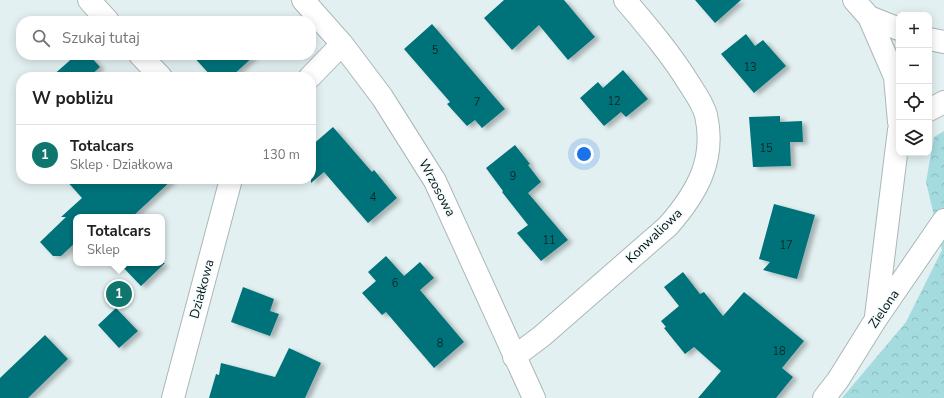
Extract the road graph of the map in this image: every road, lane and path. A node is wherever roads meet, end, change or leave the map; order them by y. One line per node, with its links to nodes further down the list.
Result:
1 (89, 0): 5 (street)
2 (303, 0): 10 (street, Wrzosowa)
3 (624, 0): 21 (street, Konwaliowa)
4 (854, 0): 6 (street)
5 (103, 16)
6 (869, 17): 7 (street); 16 (street)
7 (896, 28)
8 (932, 40): 9 (street)
9 (944, 42)
10 (342, 44): 13 (street); 21 (street, Wrzosowa)
11 (145, 60): 12 (street)
12 (156, 72)
13 (315, 72)
14 (944, 102): 15 (street)
15 (932, 108)
16 (899, 120)
17 (896, 155): 20 (street)
18 (230, 184): 22 (street, Działkowa)
19 (944, 220): 20 (street, Zielona)
20 (876, 319): 24 (street, Zielona)
21 (514, 356): 23 (street, Wrzosowa)
22 (173, 398)
23 (534, 398)
24 (824, 398)

